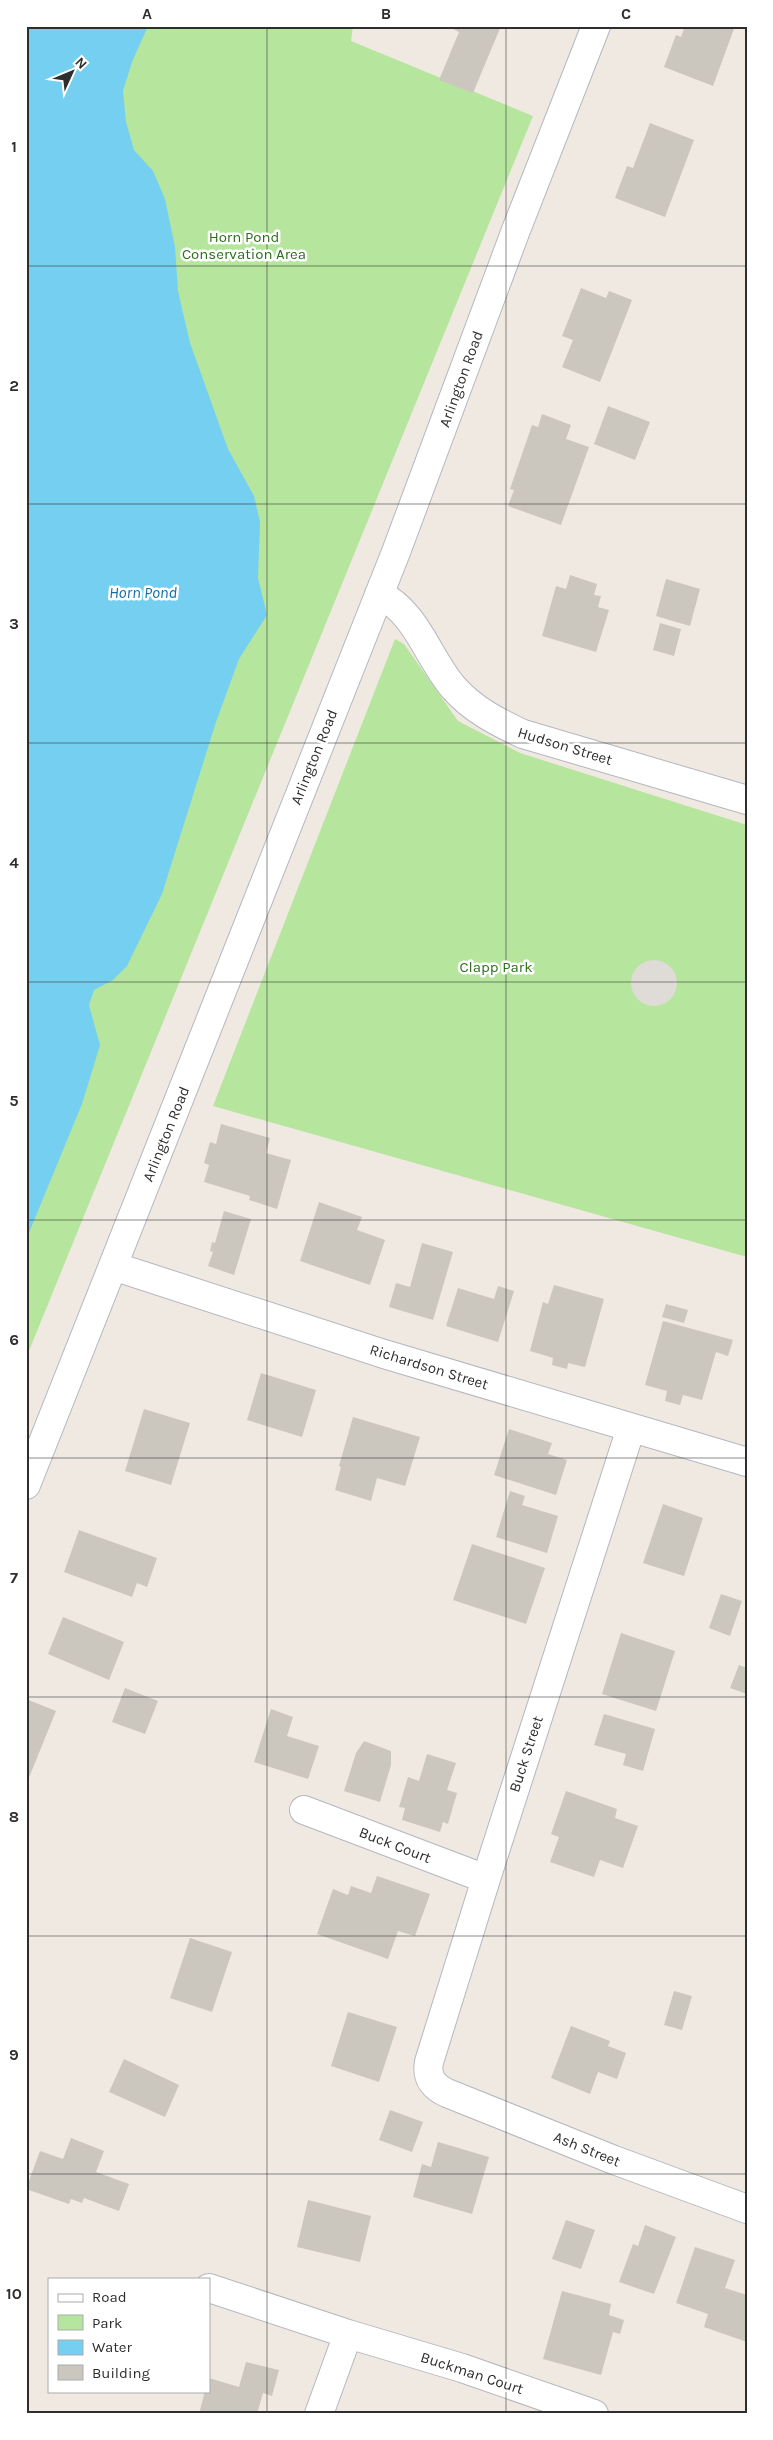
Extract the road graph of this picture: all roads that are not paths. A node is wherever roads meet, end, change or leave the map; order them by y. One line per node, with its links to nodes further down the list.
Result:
1 (596, 26): 2 (street, Arlington Road)
2 (379, 594): 3 (street, Hudson Street); 4 (street, Arlington Road)
3 (747, 800)
4 (113, 1266): 5 (street, Richardson Street); 7 (street, Arlington Road)
5 (631, 1428): 6 (street, Richardson Street); 9 (street, Buck Street)
6 (747, 1462)
7 (26, 1485)
8 (304, 1810): 9 (street, Buck Court)
9 (486, 1879): 10 (street, Buck Street)
10 (431, 2081): 11 (street, Ash Street)
11 (747, 2209)
12 (210, 2288): 13 (street, Buckman Court)
13 (348, 2334): 14 (street); 15 (street, Buckman Court)
14 (319, 2414)
15 (594, 2414)

